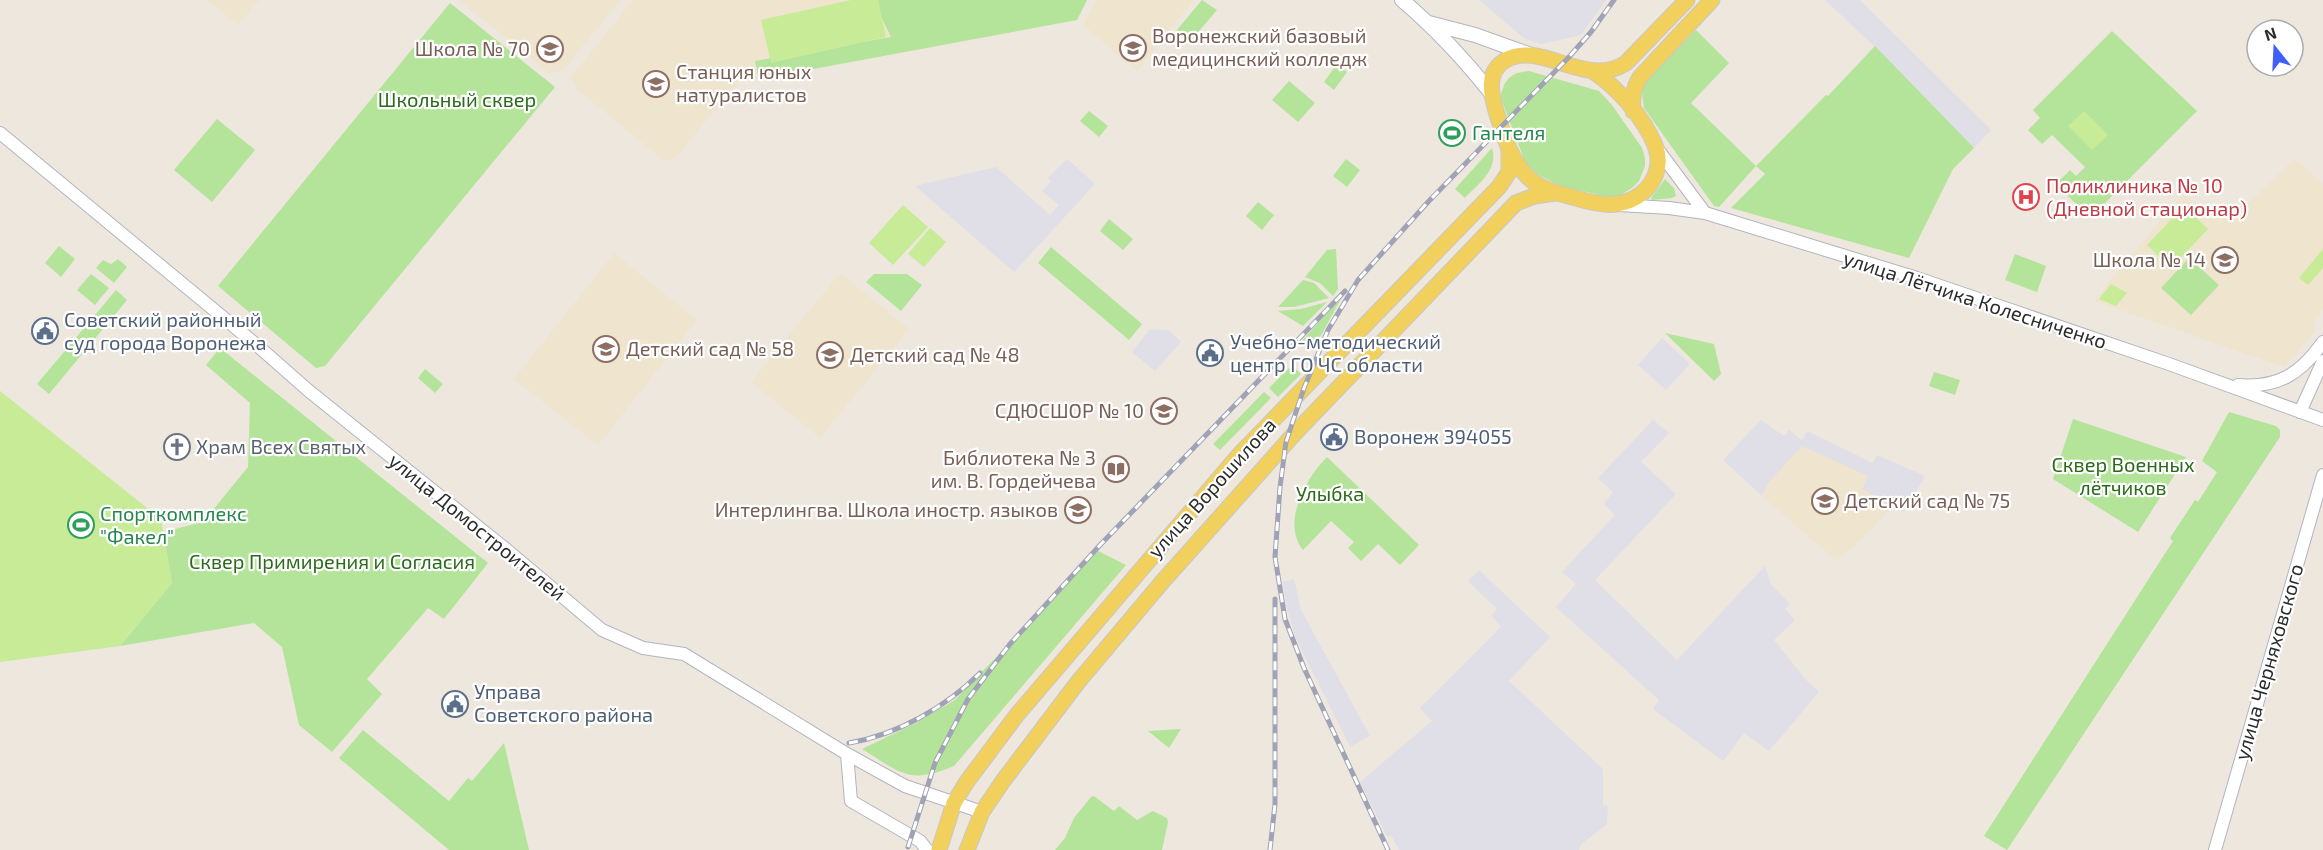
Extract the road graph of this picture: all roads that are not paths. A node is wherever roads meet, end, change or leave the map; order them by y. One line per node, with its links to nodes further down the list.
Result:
1 (1402, 0): 4 (main road)
2 (1687, 0): 6 (main road)
3 (1712, 0): 8 (main road)
4 (1429, 23): 5 (main road); 7 (main road)
5 (1533, 56): 6 (main road); 7 (main road)
6 (1594, 72): 8 (main road)
7 (1491, 93): 11 (main road, улица Ворошилова)
8 (1633, 111): 10 (main road)
9 (0, 133): 21 (street, улица Домостроителей)
10 (1655, 146): 13 (main road, улица Ворошилова); 14 (street)
11 (1509, 149): 12 (main road, улица Ворошилова); 22 (main road, улица Ворошилова)
12 (1555, 193): 13 (main road, улица Ворошилова); 23 (main road, улица Ворошилова)
13 (1614, 204): 14 (street, улица Лётчика Колесниченко)
14 (1705, 213): 17 (street, улица Лётчика Колесниченко)
15 (2323, 342): 17 (street)
16 (2323, 361): 18 (street)
17 (2222, 384): 18 (street, улица Лётчика Колесниченко)
18 (2300, 412): 19 (street, улица Лётчика Колесниченко)
19 (2323, 420)
20 (2323, 475): 27 (street, улица Черняховского)
21 (847, 754): 22 (street, улица Домостроителей); 24 (street)
22 (954, 803): 23 (street, улица Домостроителей); 25 (main road, улица Ворошилова)
23 (982, 812): 26 (main road, улица Ворошилова)
24 (927, 850)
25 (939, 850)
26 (967, 850)
27 (2215, 850)

